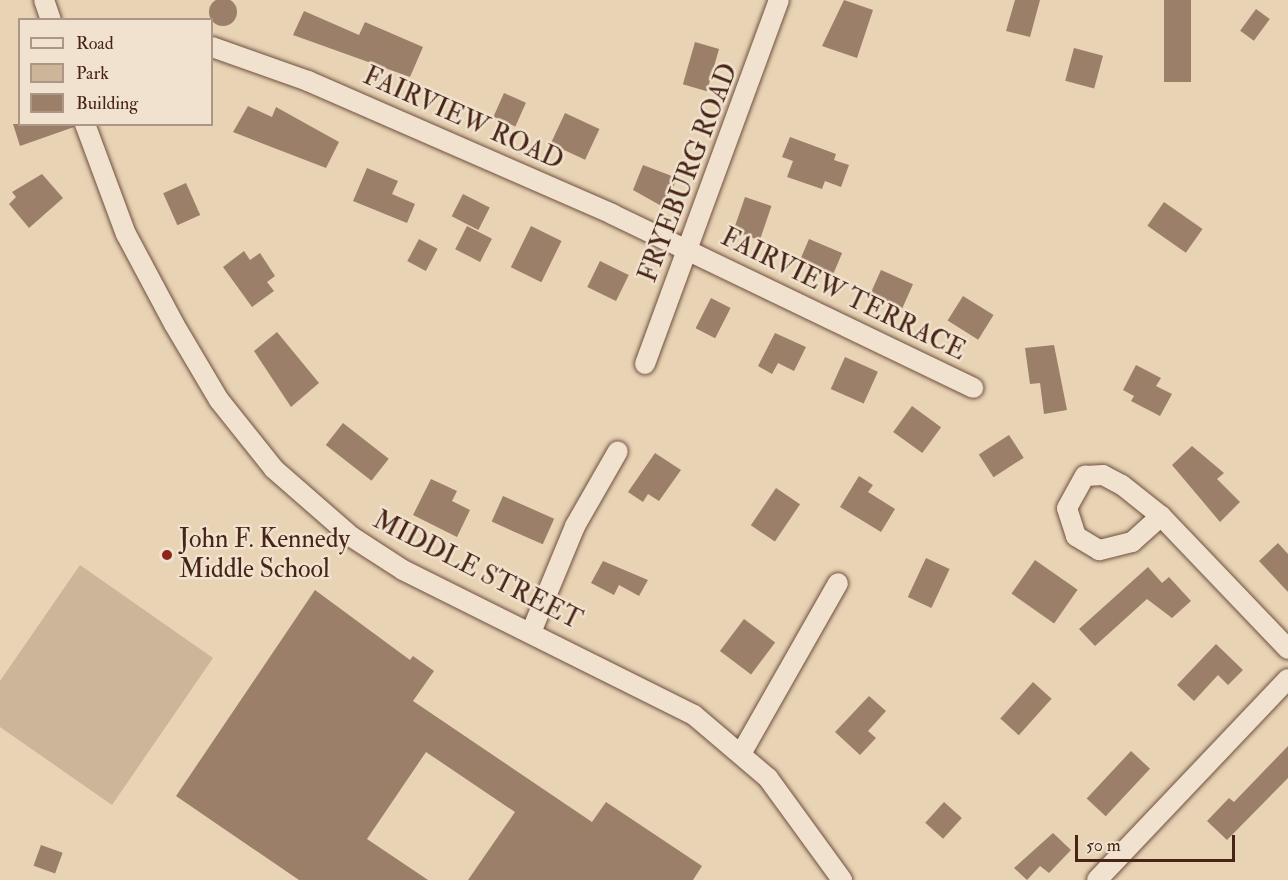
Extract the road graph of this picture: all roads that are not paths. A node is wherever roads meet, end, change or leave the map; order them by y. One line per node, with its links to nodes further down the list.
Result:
1 (44, 0): 3 (street)
2 (779, 0): 6 (street, FRYEBURG ROAD)
3 (50, 18)
4 (213, 47): 6 (street, FAIRVIEW ROAD)
5 (86, 126): 12 (street, MIDDLE STREET)
6 (689, 250): 7 (street, FRYEBURG ROAD); 8 (street, FAIRVIEW TERRACE)
7 (645, 364)
8 (973, 388)
9 (618, 451): 12 (street)
10 (1161, 516): 10 (street); 13 (street)
11 (838, 583): 15 (street)
12 (532, 630): 15 (street, MIDDLE STREET)
13 (1288, 649)
14 (1288, 679): 17 (street)
15 (742, 752): 16 (street, MIDDLE STREET)
16 (842, 880)
17 (1097, 880)

